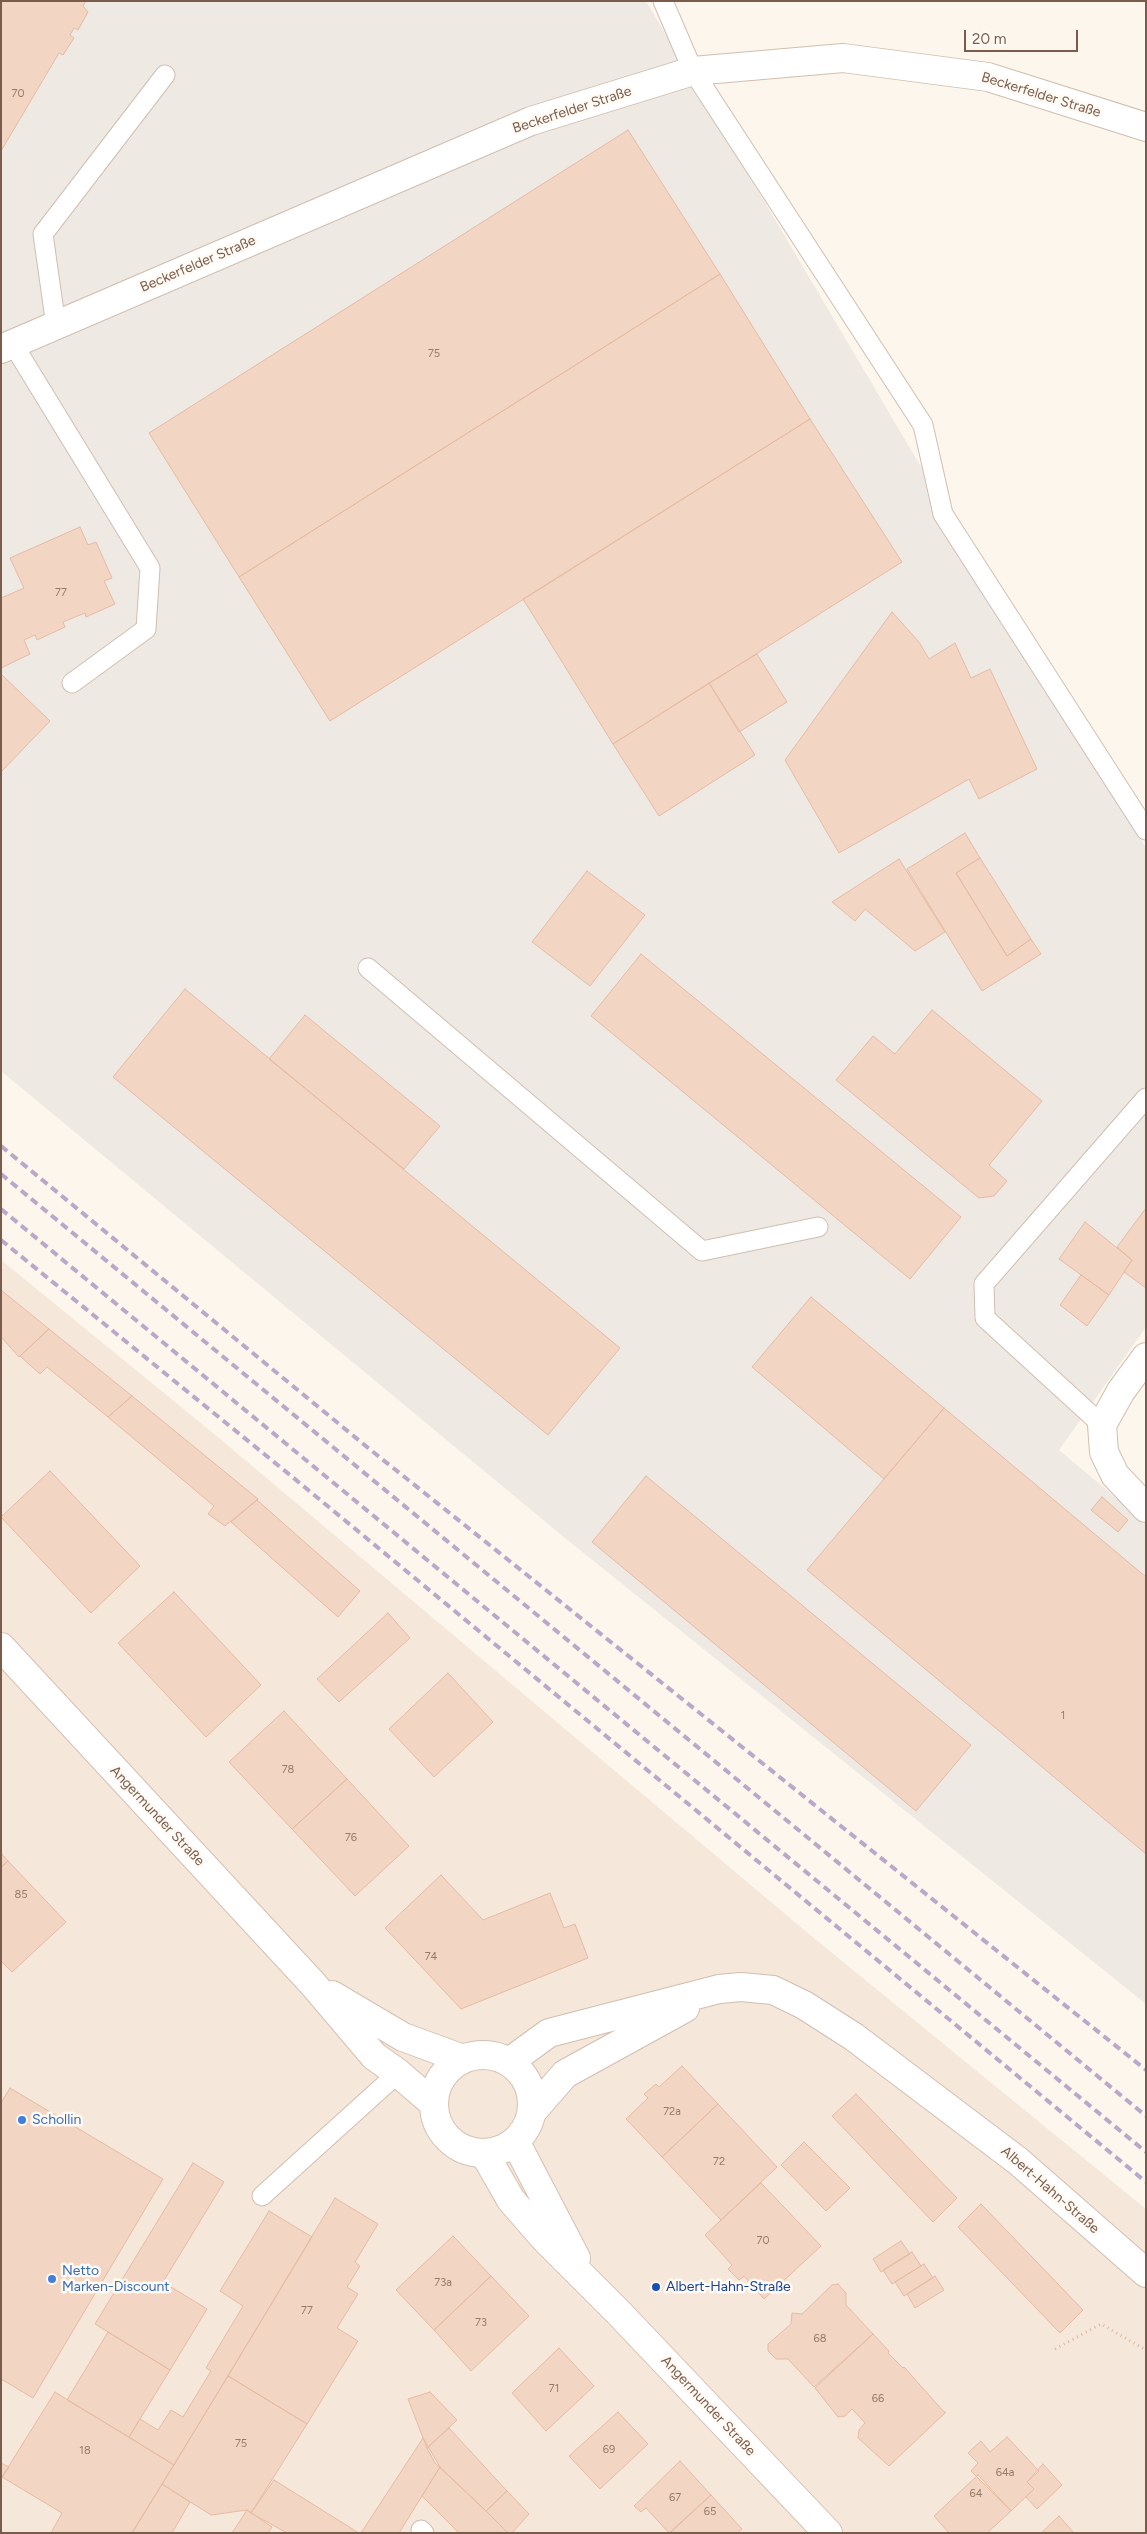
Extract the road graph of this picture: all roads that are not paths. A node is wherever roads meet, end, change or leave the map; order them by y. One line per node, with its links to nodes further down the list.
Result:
1 (663, 1): 2 (lane)
2 (693, 71): 4 (street, Beckerfelder Straße); 5 (street, Beckerfelder Straße); 8 (lane)
3 (165, 76): 5 (lane)
4 (1146, 127)
5 (56, 326): 6 (street, Beckerfelder Straße)
6 (7, 347): 7 (lane)
7 (72, 683)
8 (1146, 830)
9 (368, 968): 11 (lane)
10 (1146, 1098): 13 (lane)
11 (818, 1227)
12 (1146, 1357): 13 (street)
13 (1102, 1425): 14 (street)
14 (1146, 1508)
15 (1, 1647): 16 (street, Angermunder Straße)
16 (313, 1984): 18 (street, Angermunder Straße); 20 (street, Angermunder Straße)
17 (719, 1989): 19 (street, Albert-Hahn-Straße); 22 (street, Albert-Hahn-Straße); 26 (street, Albert-Hahn-Straße)
18 (463, 2059): 19 (street, Angermunder Straße); 21 (street)
19 (510, 2062): 22 (street)
20 (398, 2073): 21 (street, Angermunder Straße); 25 (lane)
21 (434, 2104): 24 (street)
22 (532, 2112): 23 (street)
23 (515, 2142): 24 (street); 27 (street, Angermunder Straße)
24 (484, 2153): 27 (street, Angermunder Straße)
25 (262, 2196)
26 (1146, 2274)
27 (587, 2279): 28 (street, Angermunder Straße)
28 (828, 2533)

